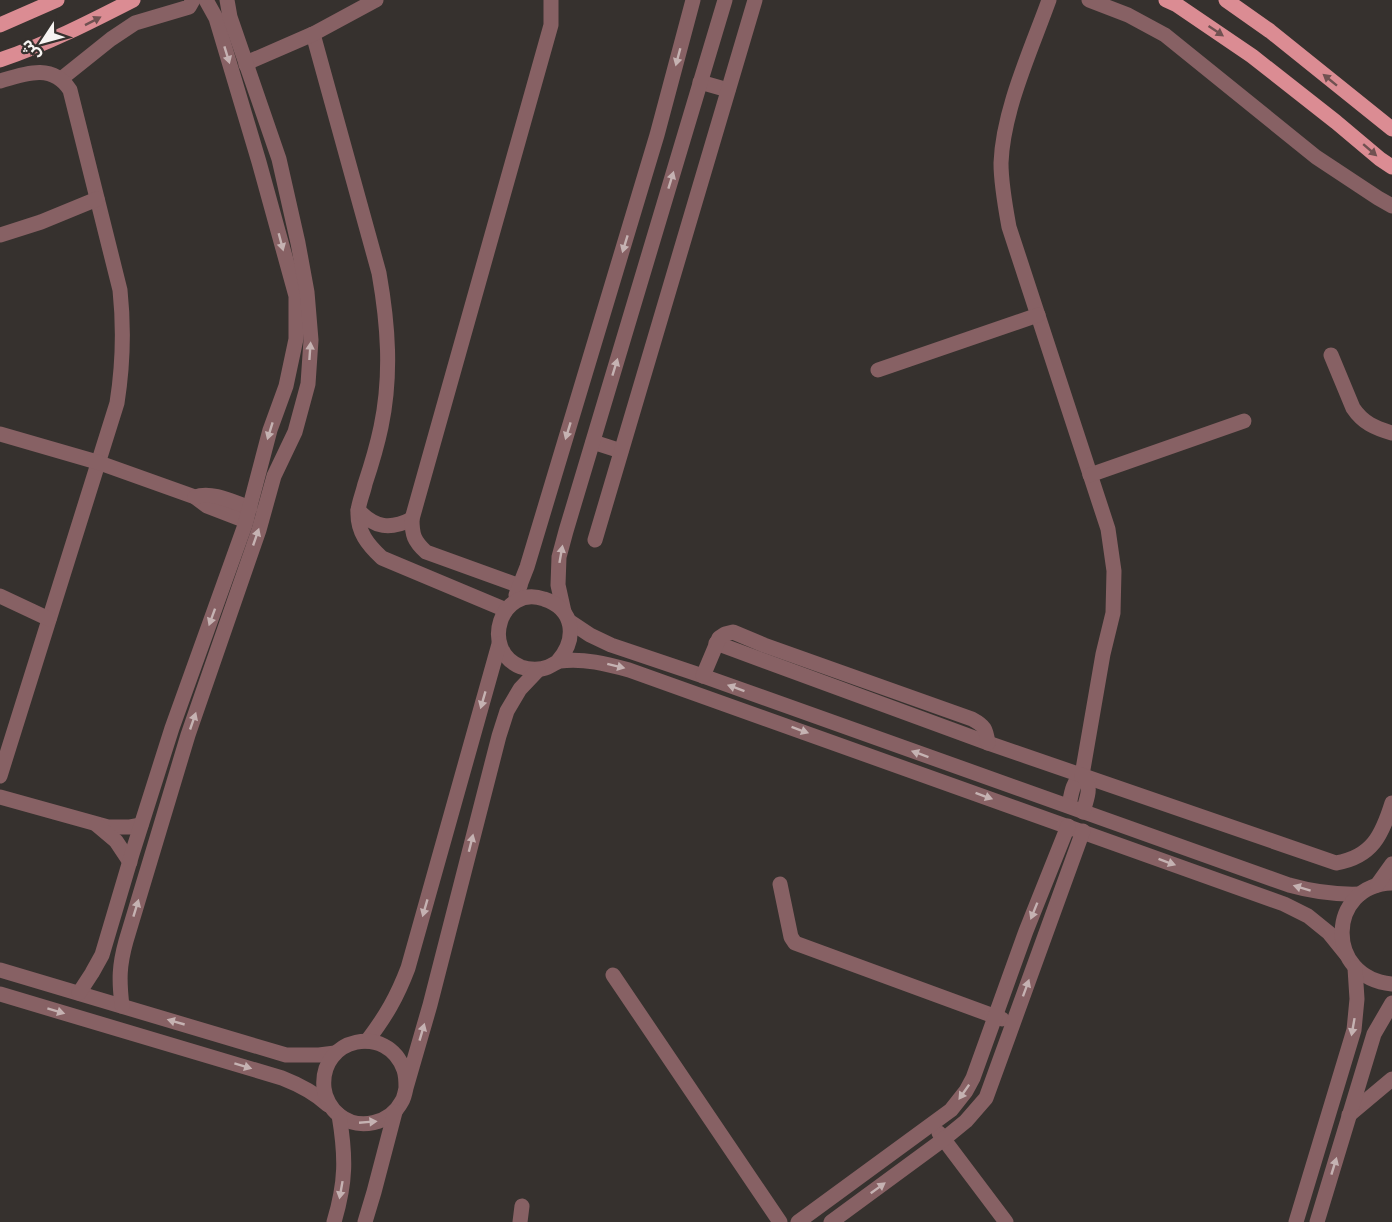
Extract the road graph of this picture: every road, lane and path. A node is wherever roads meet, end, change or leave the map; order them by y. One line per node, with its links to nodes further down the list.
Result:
1 (57, 0): 16 (main road)
2 (134, 0): 18 (main road, one-way to 2)
3 (193, 0): 20 (street)
4 (206, 0): 15 (street)
5 (227, 0): 15 (street)
6 (376, 0): 17 (street)
7 (551, 0): 43 (street)
8 (693, 0): 46 (street, one-way to 46)
9 (725, 0): 22 (street)
10 (755, 0): 23 (street)
11 (1049, 0): 31 (street)
12 (1089, 0): 29 (street)
13 (1166, 0): 27 (main road, one-way to 27)
14 (1226, 0): 24 (main road, one-way to 14)
15 (223, 18): 19 (street); 26 (street, one-way to 26)
16 (0, 25)
17 (313, 34): 19 (street); 42 (street)
18 (0, 60)
19 (246, 65): 25 (street)
20 (61, 79): 21 (street); 28 (street)
21 (0, 81)
22 (700, 82): 23 (street); 37 (street, one-way to 22)
23 (728, 90): 38 (street)
24 (1392, 129)
25 (279, 159): 26 (street); 41 (street, one-way to 25)
26 (259, 162): 41 (street, one-way to 41)
27 (1392, 166)
28 (97, 199): 30 (street); 39 (street)
29 (1392, 206)
30 (0, 235)
31 (1038, 315): 33 (street); 40 (street)
32 (1331, 355): 35 (street)
33 (879, 370)
34 (1244, 421): 40 (street)
35 (1392, 433)
36 (0, 434): 39 (street)
37 (593, 442): 38 (street); 50 (street, one-way to 37)
38 (621, 451): 44 (street)
39 (97, 462): 41 (street); 51 (street)
40 (1090, 475): 56 (street)
41 (254, 508): 62 (street, one-way to 62); 70 (street, one-way to 41)
42 (358, 510): 43 (street); 47 (street)
43 (412, 519): 45 (street)
44 (595, 540)
45 (466, 567): 46 (street); 47 (street)
46 (520, 586): 49 (street)
47 (459, 590): 49 (street)
48 (0, 597): 51 (street)
49 (508, 608): 50 (street); 52 (street)
50 (566, 616): 53 (street); 55 (street)
51 (49, 620): 57 (street)
52 (499, 644): 54 (street); 82 (street, one-way to 82)
53 (558, 661): 54 (street); 63 (street, one-way to 63)
54 (538, 670): 85 (street, one-way to 54)
55 (703, 676): 56 (street); 60 (street, one-way to 55)
56 (1082, 775): 59 (street); 60 (street)
57 (0, 776)
58 (0, 797): 61 (street)
59 (1392, 803)
60 (1076, 809): 68 (street, one-way to 60)
61 (97, 825): 62 (street); 64 (street)
62 (141, 825): 64 (street)
63 (1075, 828): 71 (street, one-way to 71); 80 (street, one-way to 80); 81 (street, one-way to 63)
64 (130, 862): 69 (street)
65 (1392, 864): 67 (street)
66 (780, 884): 80 (street)
67 (1385, 884): 68 (street)
68 (1360, 894): 71 (street)
69 (109, 936): 70 (street); 76 (street)
70 (126, 941): 79 (street)
71 (1346, 954): 72 (street)
72 (1355, 968): 75 (street); 99 (street, one-way to 99)
73 (0, 970): 76 (street)
74 (613, 975): 95 (street)
75 (1392, 984)
76 (79, 993): 79 (street)
77 (0, 994): 86 (street, one-way to 86)
78 (1392, 1003): 88 (street)
79 (122, 1006): 83 (street, one-way to 79)
80 (995, 1016): 81 (street); 89 (street, one-way to 89)
81 (1013, 1023): 90 (street)
82 (367, 1041): 83 (street); 85 (street)
83 (335, 1053): 86 (street)
84 (1392, 1079): 88 (street)
85 (406, 1088): 87 (street)
86 (335, 1111): 87 (street, one-way to 87); 92 (street, one-way to 92)
87 (395, 1112): 93 (street)
88 (1349, 1115): 100 (street, one-way to 88)
89 (932, 1124): 90 (street); 96 (street)
90 (944, 1139): 97 (street, one-way to 90); 98 (street)
91 (522, 1206): 94 (street)
92 (333, 1222)
93 (365, 1222)
94 (520, 1222)
95 (780, 1222)
96 (798, 1222)
97 (831, 1222)
98 (1006, 1222)
99 (1296, 1222)
100 (1317, 1222)

